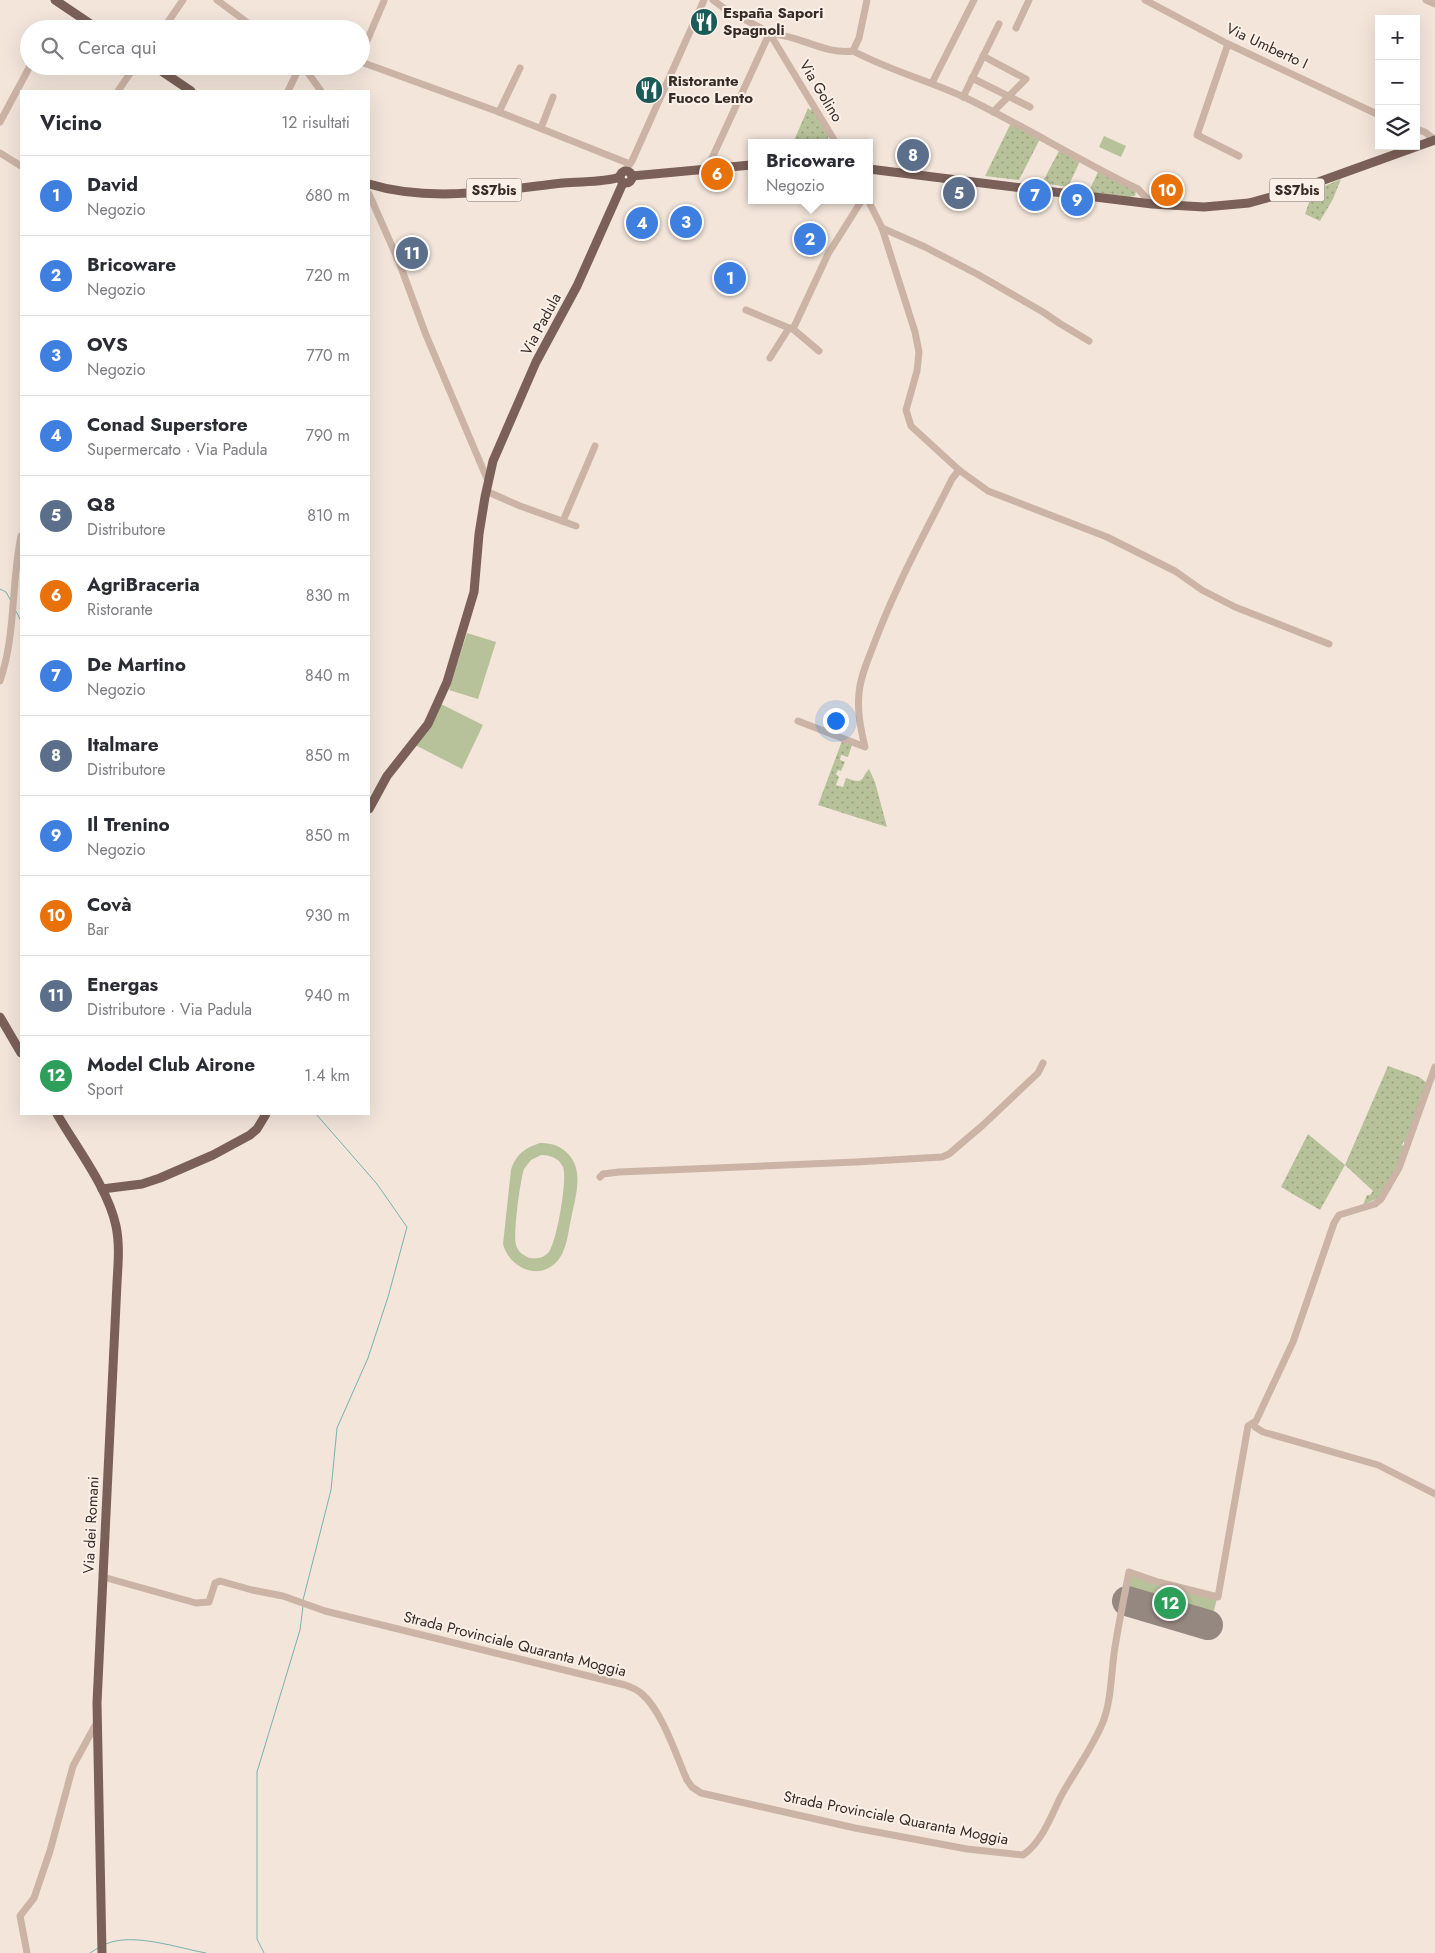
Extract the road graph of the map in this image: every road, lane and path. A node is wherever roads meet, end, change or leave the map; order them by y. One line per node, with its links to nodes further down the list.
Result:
1 (56, 0): 15 (main road)
2 (183, 0): 16 (street)
3 (217, 0): 17 (street)
4 (707, 0): 56 (street)
5 (713, 0): 14 (street)
6 (729, 0): 14 (street)
7 (868, 0): 23 (street)
8 (974, 0): 33 (street)
9 (1029, 0): 19 (street)
10 (1145, 0): 22 (street, Via Umberto I)
11 (1426, 0): 13 (street)
12 (384, 1): 21 (street)
13 (1435, 4)
14 (725, 9): 20 (street)
15 (85, 20)
16 (169, 20)
17 (244, 20)
18 (999, 24): 24 (street)
19 (1016, 28)
20 (771, 33): 23 (street); 48 (street, Via Golino); 54 (street)
21 (370, 34)
22 (1228, 44): 44 (street, Via Umberto I); 51 (street)
23 (853, 51): 33 (street)
24 (983, 56): 32 (street); 38 (street)
25 (370, 65): 42 (street)
26 (520, 68): 42 (street)
27 (25, 75): 45 (street)
28 (129, 75): 34 (street)
29 (167, 75): 35 (main road)
30 (297, 75): 36 (street)
31 (309, 75): 37 (street)
32 (972, 78): 38 (street); 40 (street)
33 (932, 83): 40 (street)
34 (119, 90)
35 (190, 90)
36 (289, 90)
37 (320, 90)
38 (1009, 96): 41 (street); 43 (street)
39 (553, 97): 46 (street)
40 (963, 97): 43 (street)
41 (1030, 107)
42 (499, 112): 46 (street)
43 (993, 112): 61 (street)
44 (1375, 113)
45 (0, 122)
46 (541, 128): 56 (street)
47 (1420, 130): 49 (street)
48 (834, 139)
49 (1435, 140): 61 (main road, SS7bis)
50 (0, 153): 52 (street)
51 (1239, 156)
52 (20, 165)
53 (748, 165): 54 (main road, SS7bis)
54 (707, 169): 56 (main road, SS7bis)
55 (873, 169): 61 (main road, SS7bis)
56 (627, 172): 57 (main road, SS7bis); 70 (main road, Via Padula)
57 (370, 184)
58 (370, 196): 70 (street)
59 (860, 204): 64 (street)
60 (870, 204): 62 (street)
61 (1152, 204)
62 (882, 228): 65 (street); 69 (street)
63 (746, 310): 64 (street)
64 (791, 329): 66 (street); 67 (street)
65 (1089, 341)
66 (819, 351)
67 (770, 358)
68 (595, 446): 72 (street)
69 (959, 470): 75 (street); 77 (street)
70 (488, 481): 71 (main road, Via Padula)
71 (486, 491): 72 (street); 78 (main road, Via Padula)
72 (563, 521): 73 (street)
73 (576, 526)
74 (20, 545): 76 (street)
75 (1329, 644)
76 (0, 681)
77 (798, 721)
78 (370, 807)
79 (0, 1017): 80 (main road)
80 (20, 1051)
81 (1043, 1063): 85 (street)
82 (1435, 1067): 87 (street, Strada Provinciale Quaranta Moggia)
83 (58, 1115): 86 (main road, Via dei Romani)
84 (265, 1115): 86 (main road)
85 (600, 1177)
86 (102, 1189): 89 (main road, Via dei Romani)
87 (1254, 1423): 88 (street); 89 (street, Strada Provinciale Quaranta Moggia)
88 (1435, 1494)
89 (103, 1576): 90 (main road, Via dei Romani)
90 (97, 1722): 91 (street); 92 (main road, Via dei Romani)
91 (27, 1953)
92 (102, 1953)

